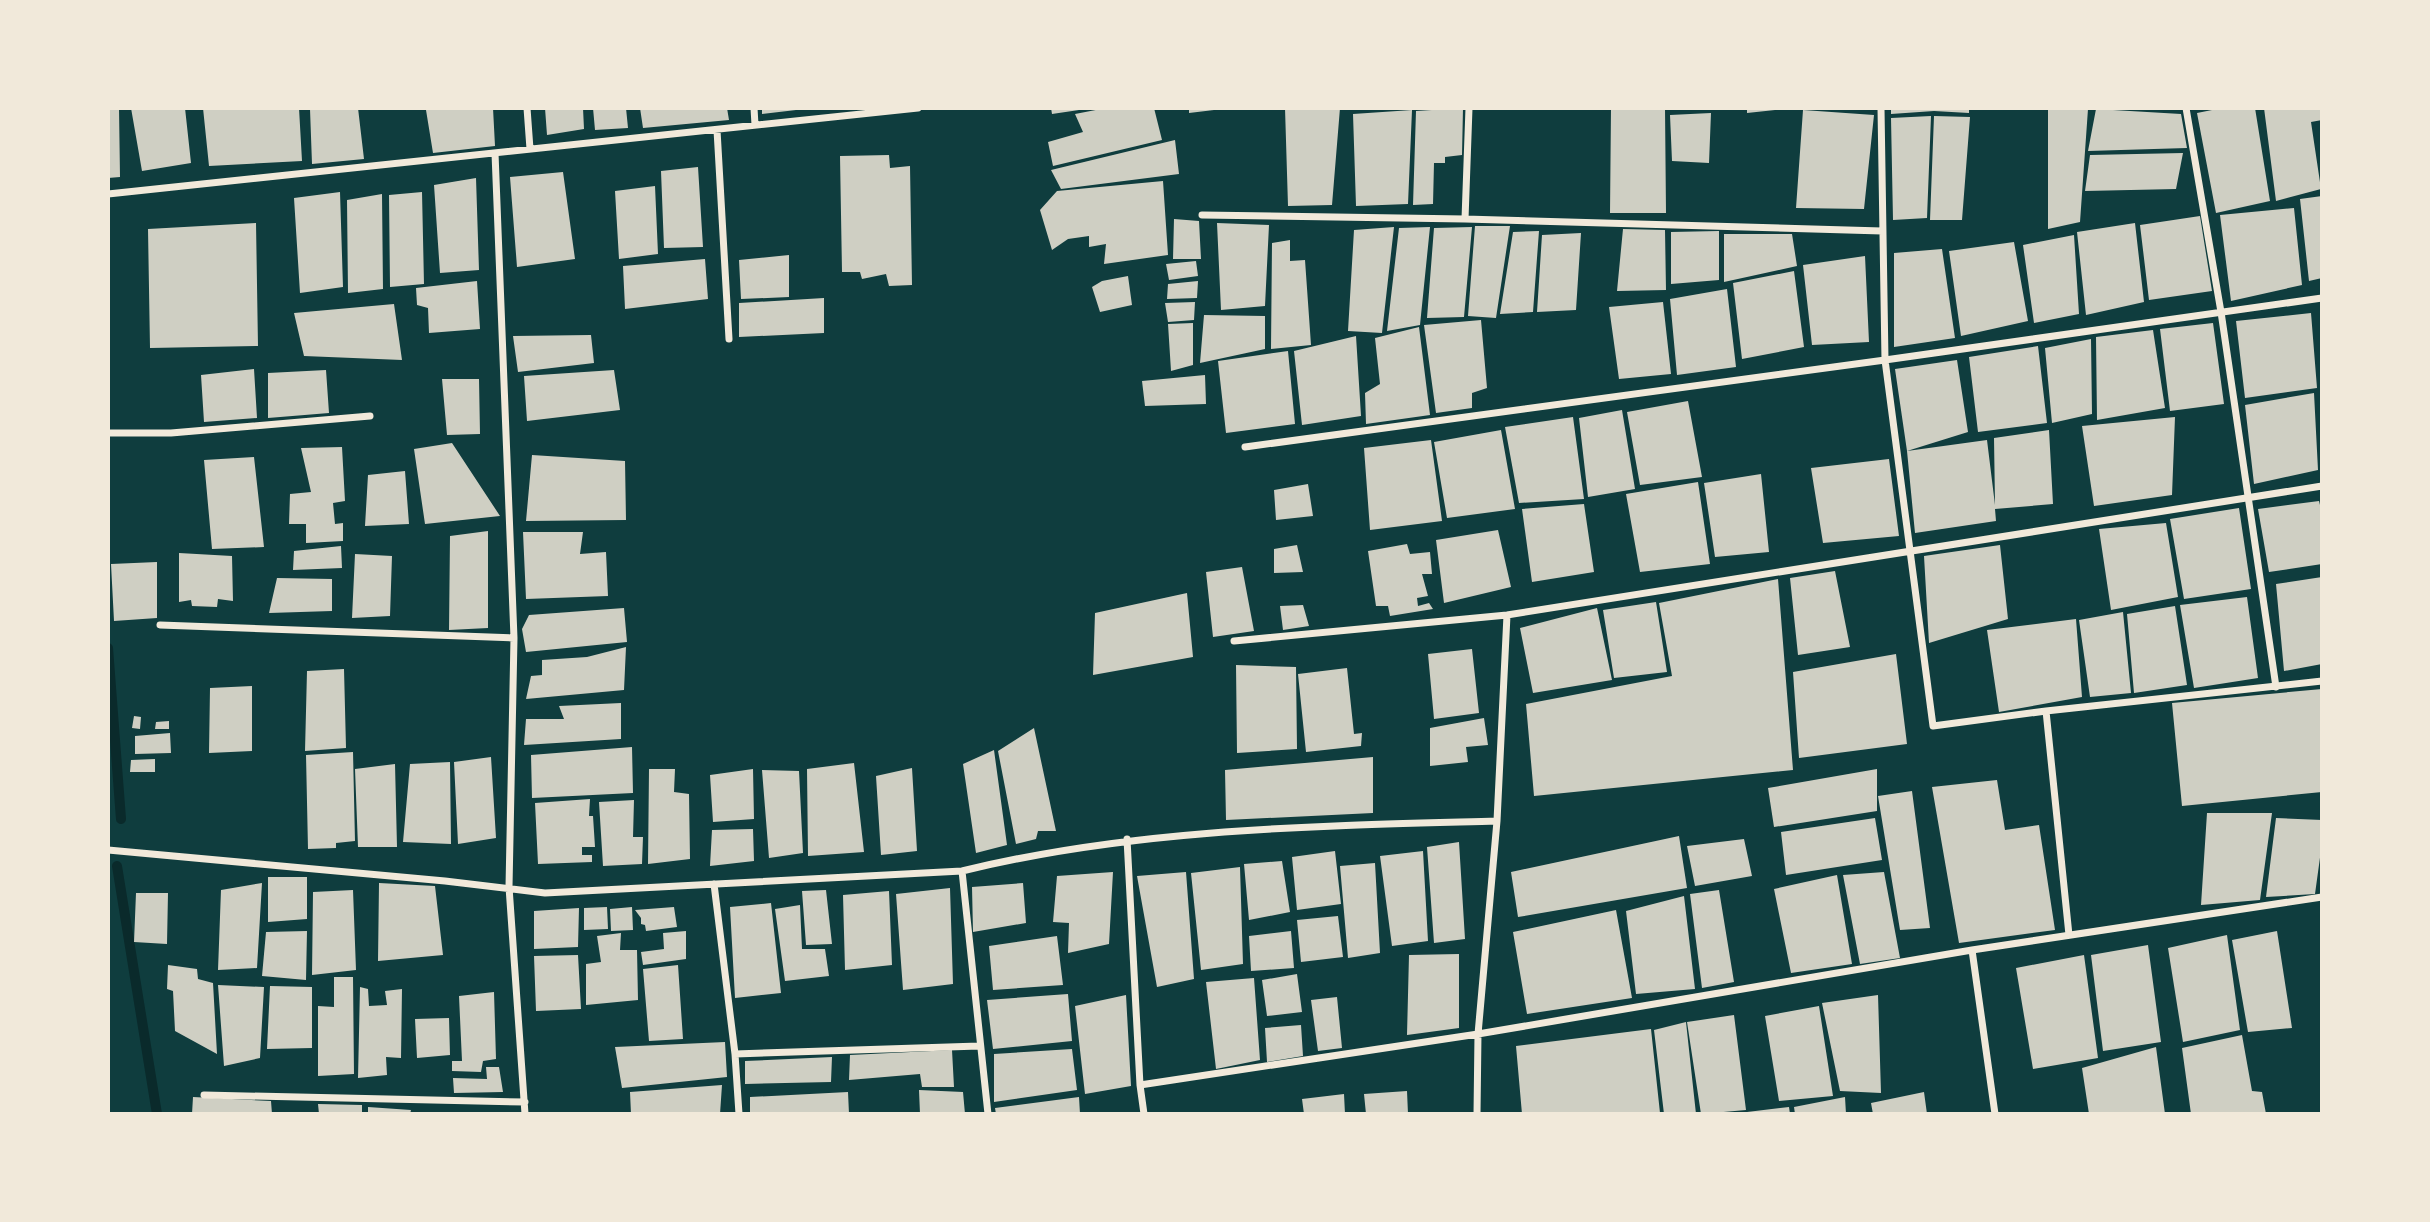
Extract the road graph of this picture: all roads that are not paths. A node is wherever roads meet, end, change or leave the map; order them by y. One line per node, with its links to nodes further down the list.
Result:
1 (527, 108): 9 (street)
2 (754, 108): 7 (street)
3 (918, 108): 7 (street)
4 (1469, 108): 13 (street)
5 (1881, 108): 14 (street)
6 (2186, 108): 16 (street)
7 (755, 125): 8 (street)
8 (717, 130): 9 (street); 17 (street)
9 (530, 149): 10 (street)
10 (495, 153): 11 (street); 27 (street)
11 (108, 194)
12 (1202, 215): 13 (street)
13 (1465, 219): 14 (street)
14 (1882, 230): 18 (street)
15 (2322, 298): 16 (street)
16 (2221, 312): 18 (street); 23 (street)
17 (729, 339)
18 (1885, 360): 21 (street); 24 (street)
19 (370, 416): 20 (street)
20 (108, 433)
21 (1245, 447)
22 (2322, 486): 23 (street)
23 (2248, 496): 24 (street); 30 (street)
24 (1910, 550): 25 (street); 31 (street)
25 (1507, 615): 28 (street); 32 (street)
26 (160, 625): 27 (street)
27 (514, 638): 37 (street)
28 (1234, 640)
29 (2322, 681): 30 (street)
30 (2276, 687): 31 (street)
31 (2046, 710): 39 (street)
32 (1497, 821): 33 (street); 41 (street)
33 (1127, 839): 35 (street); 44 (street)
34 (108, 850): 37 (street)
35 (962, 871): 36 (street); 42 (street)
36 (715, 884): 37 (street); 43 (street)
37 (509, 887): 46 (street)
38 (2322, 897): 39 (street)
39 (2069, 935): 40 (street)
40 (1972, 950): 41 (street); 52 (street)
41 (1478, 1034): 44 (street); 51 (street)
42 (979, 1046): 43 (street); 49 (street)
43 (735, 1054): 48 (street)
44 (1140, 1085): 50 (street)
45 (204, 1095): 46 (street)
46 (525, 1102): 47 (street)
47 (525, 1114)
48 (738, 1114)
49 (988, 1114)
50 (1144, 1114)
51 (1477, 1114)
52 (1995, 1114)

